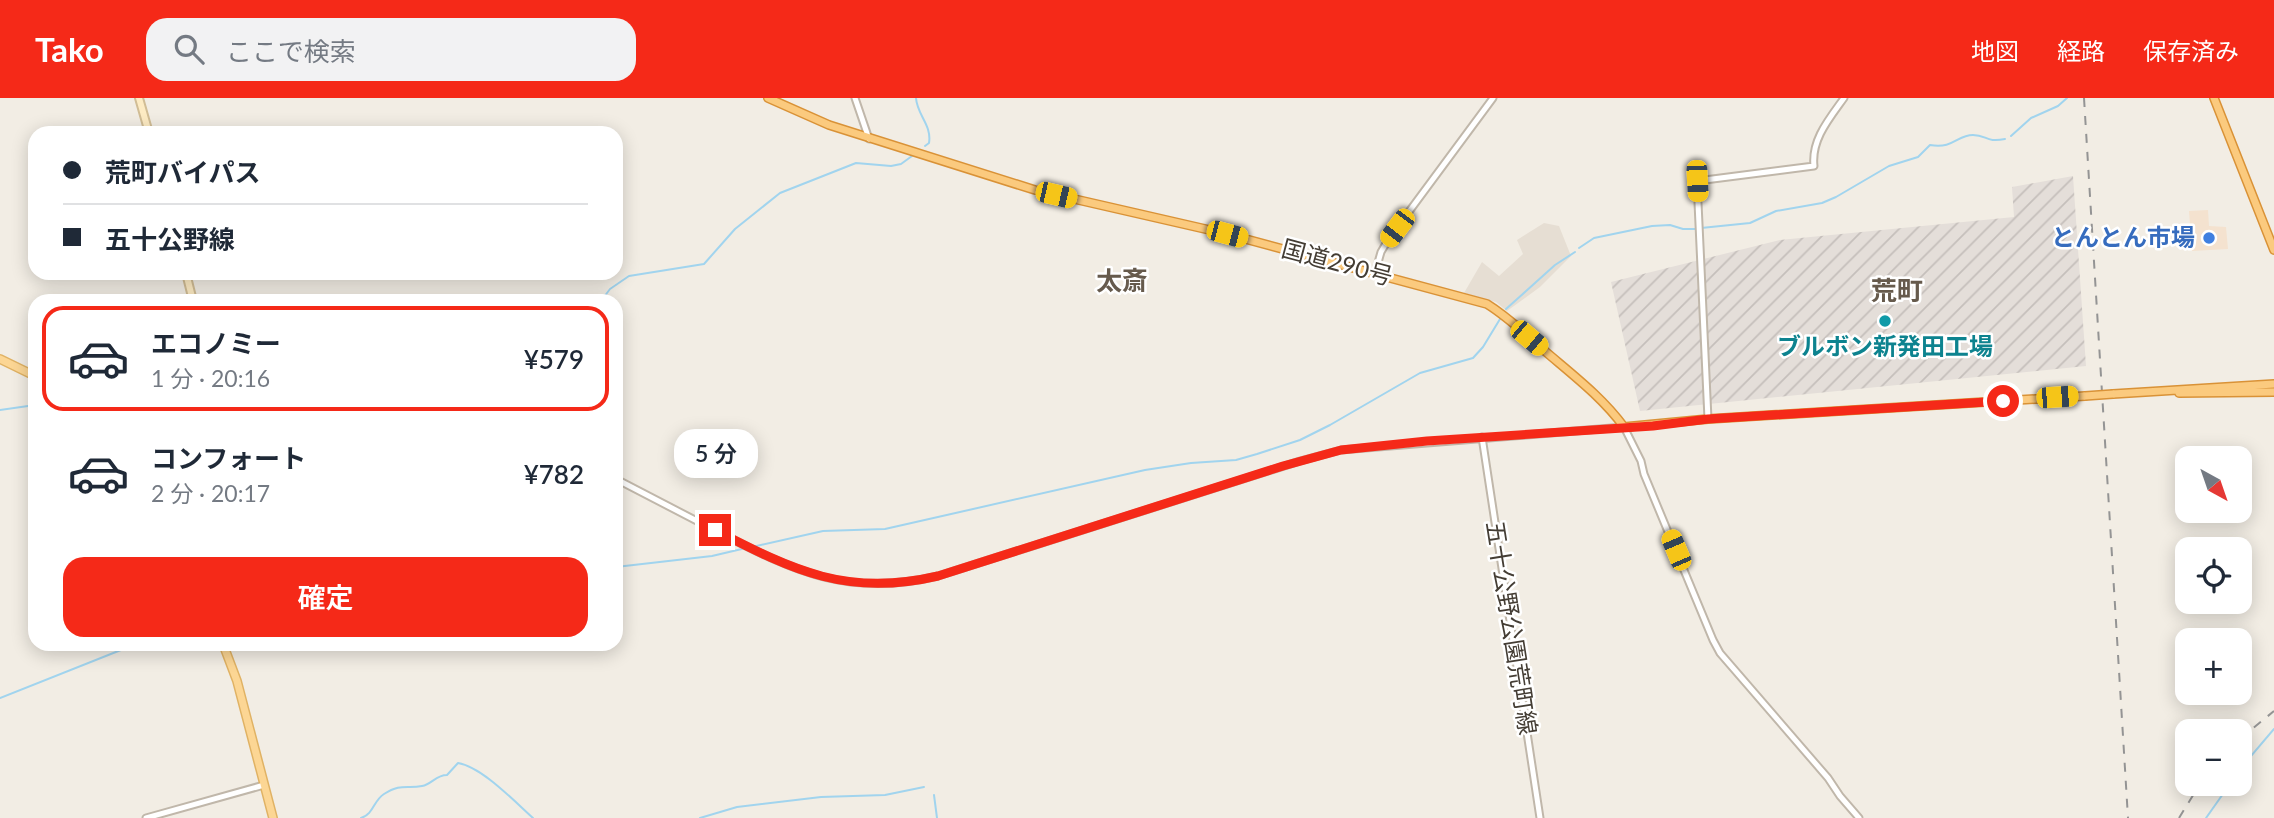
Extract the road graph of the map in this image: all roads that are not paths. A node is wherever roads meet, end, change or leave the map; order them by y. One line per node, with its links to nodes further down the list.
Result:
1 (139, 98): 7 (main road)
2 (768, 98): 8 (highway, 国道290号)
3 (855, 98): 8 (street)
4 (1493, 98): 10 (street)
5 (1844, 98): 16 (street)
6 (2214, 98): 9 (highway)
7 (147, 126)
8 (869, 138): 10 (highway, 国道290号)
9 (2274, 250)
10 (1375, 273): 17 (highway, 国道290号)
11 (0, 359): 12 (main road)
12 (28, 373)
13 (2274, 384): 14 (highway)
14 (2147, 392): 15 (highway); 16 (highway, bridge)
15 (2274, 392)
16 (1708, 419): 17 (highway)
17 (1624, 427): 18 (street); 25 (street)
18 (1482, 438): 19 (street); 24 (street, 五十公野公園荒町線)
19 (623, 483)
20 (226, 651): 21 (main road)
21 (264, 785): 22 (street); 23 (main road)
22 (146, 818)
23 (273, 818)
24 (1540, 818)
25 (1859, 818)

